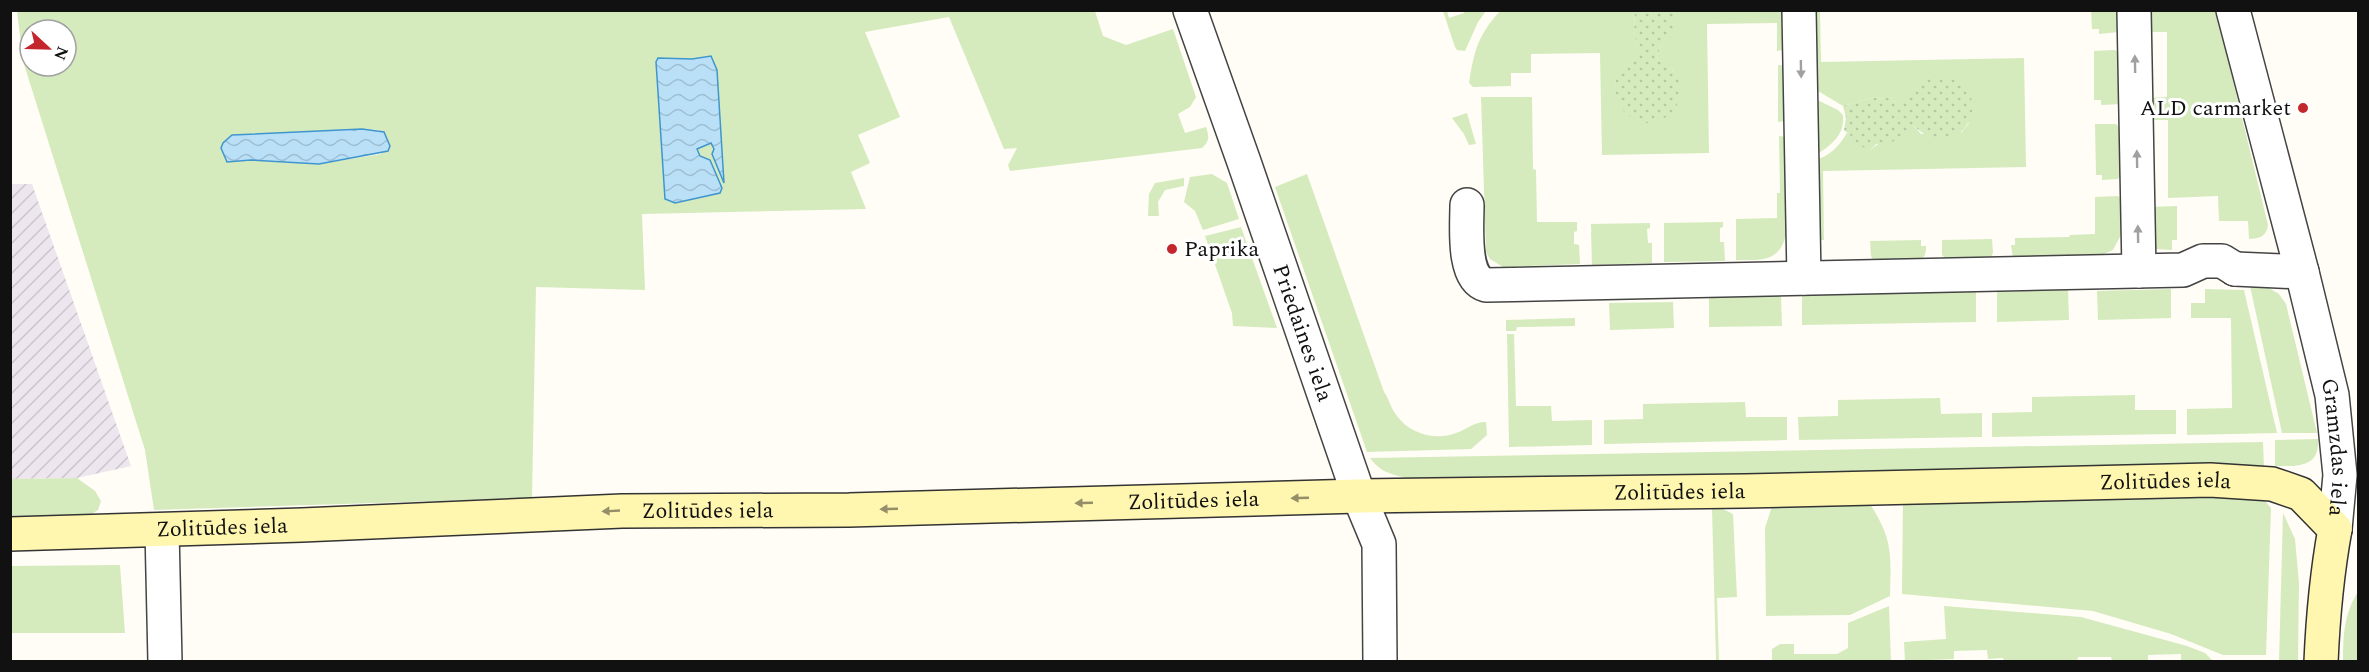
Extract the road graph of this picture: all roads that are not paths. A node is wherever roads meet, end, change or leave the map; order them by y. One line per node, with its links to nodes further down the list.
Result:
1 (1190, 10): 9 (street, Priedaines iela)
2 (1799, 10): 8 (street, one-way to 8)
3 (2134, 10): 6 (street, one-way to 3)
4 (2233, 10): 7 (street, Gramzdas iela)
5 (1467, 205): 8 (street)
6 (2139, 270): 7 (street); 8 (street)
7 (2302, 272): 10 (street, Gramzdas iela)
8 (1804, 278)
9 (1359, 496): 10 (street, Zolitūdes iela); 11 (street, Zolitūdes iela, one-way to 11); 14 (street, Priedaines iela)
10 (2347, 527): 15 (street, Gramzdas iela)
11 (162, 530): 12 (street, Zolitūdes iela); 13 (street)
12 (10, 534)
13 (165, 662)
14 (1380, 662)
15 (2321, 662)

